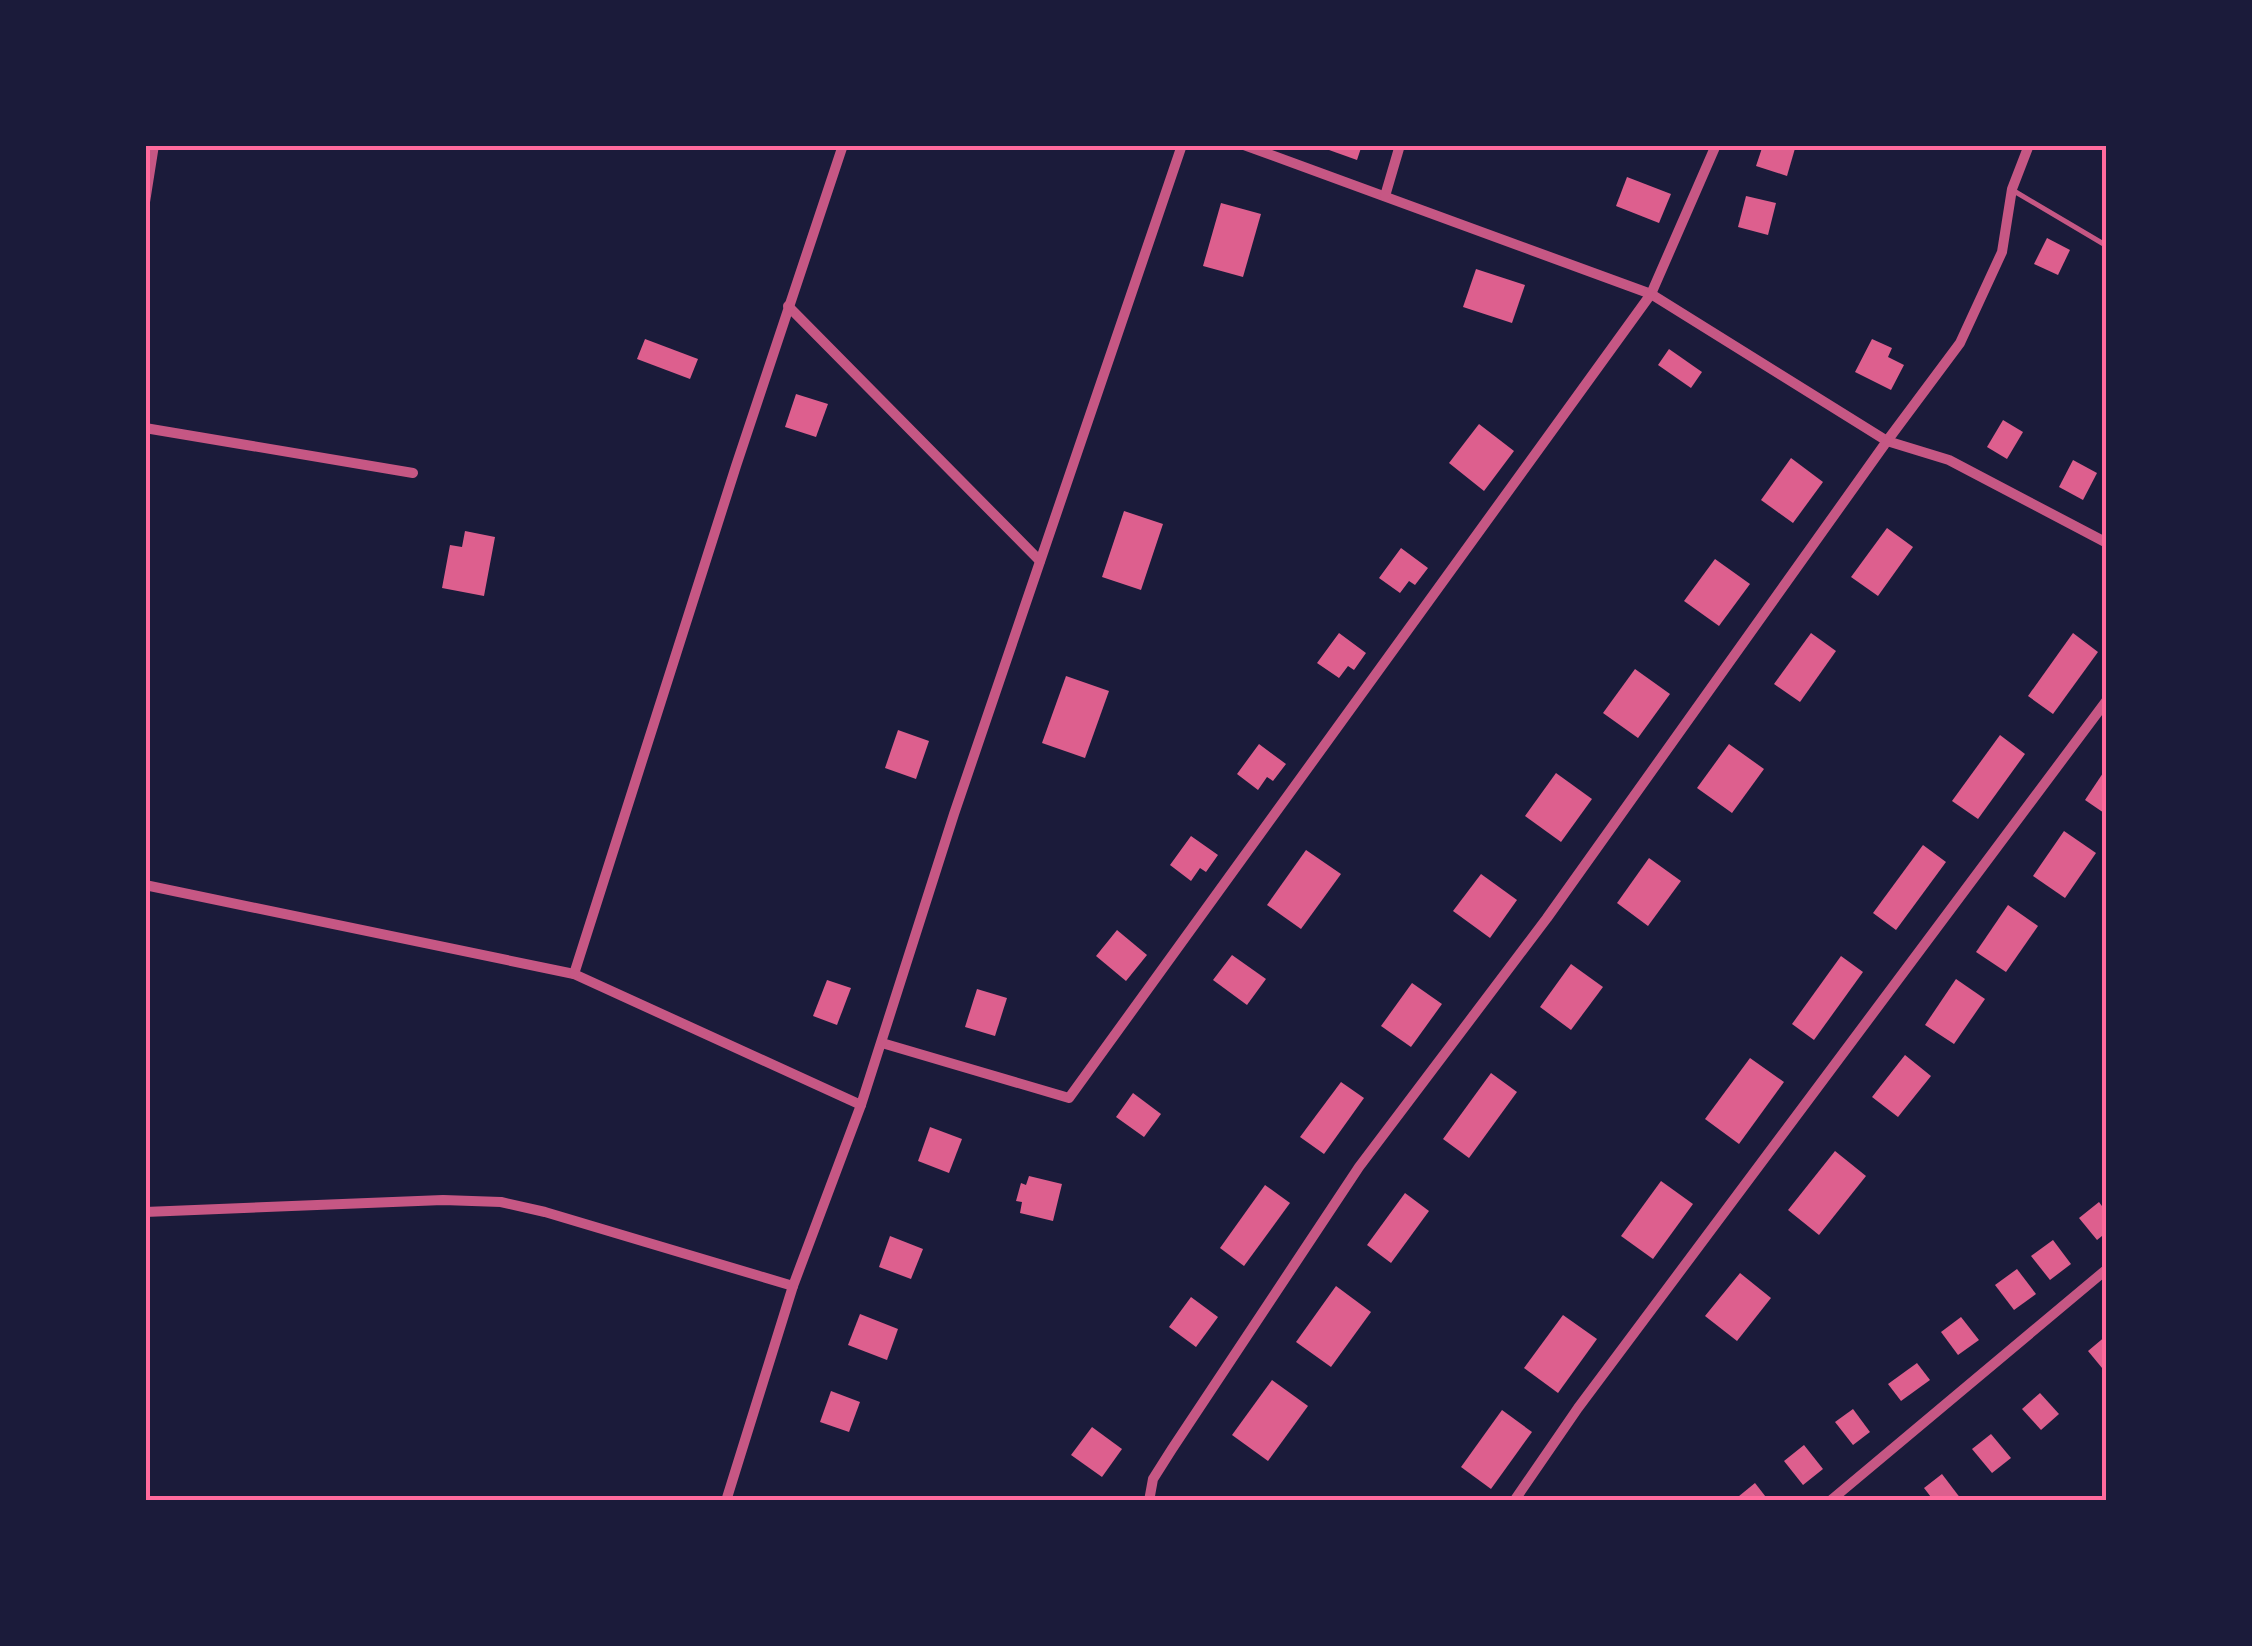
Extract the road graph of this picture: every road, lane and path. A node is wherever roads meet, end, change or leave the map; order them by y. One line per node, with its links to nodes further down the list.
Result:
1 (154, 145): 10 (street)
2 (843, 145): 13 (street)
3 (1182, 145): 18 (street)
4 (1244, 145): 9 (street)
5 (1400, 145): 9 (street)
6 (1716, 145): 12 (street)
7 (2029, 145): 8 (street)
8 (2012, 189): 11 (lane); 15 (street)
9 (1385, 196): 12 (street)
10 (145, 202)
11 (2107, 246)
12 (1651, 294): 15 (street); 22 (street)
13 (788, 306): 18 (street); 21 (street)
14 (145, 428): 16 (street)
15 (1887, 441): 17 (street); 28 (street)
16 (413, 473)
17 (2107, 543)
18 (1040, 561): 22 (street)
19 (2107, 700): 29 (street)
20 (145, 884): 21 (street)
21 (574, 974): 23 (street)
22 (882, 1042): 23 (street)
23 (860, 1105): 26 (street)
24 (145, 1212): 26 (street)
25 (2107, 1269): 30 (street)
26 (793, 1286): 27 (street)
27 (726, 1501)
28 (1149, 1501)
29 (1514, 1501)
30 (1830, 1501)

